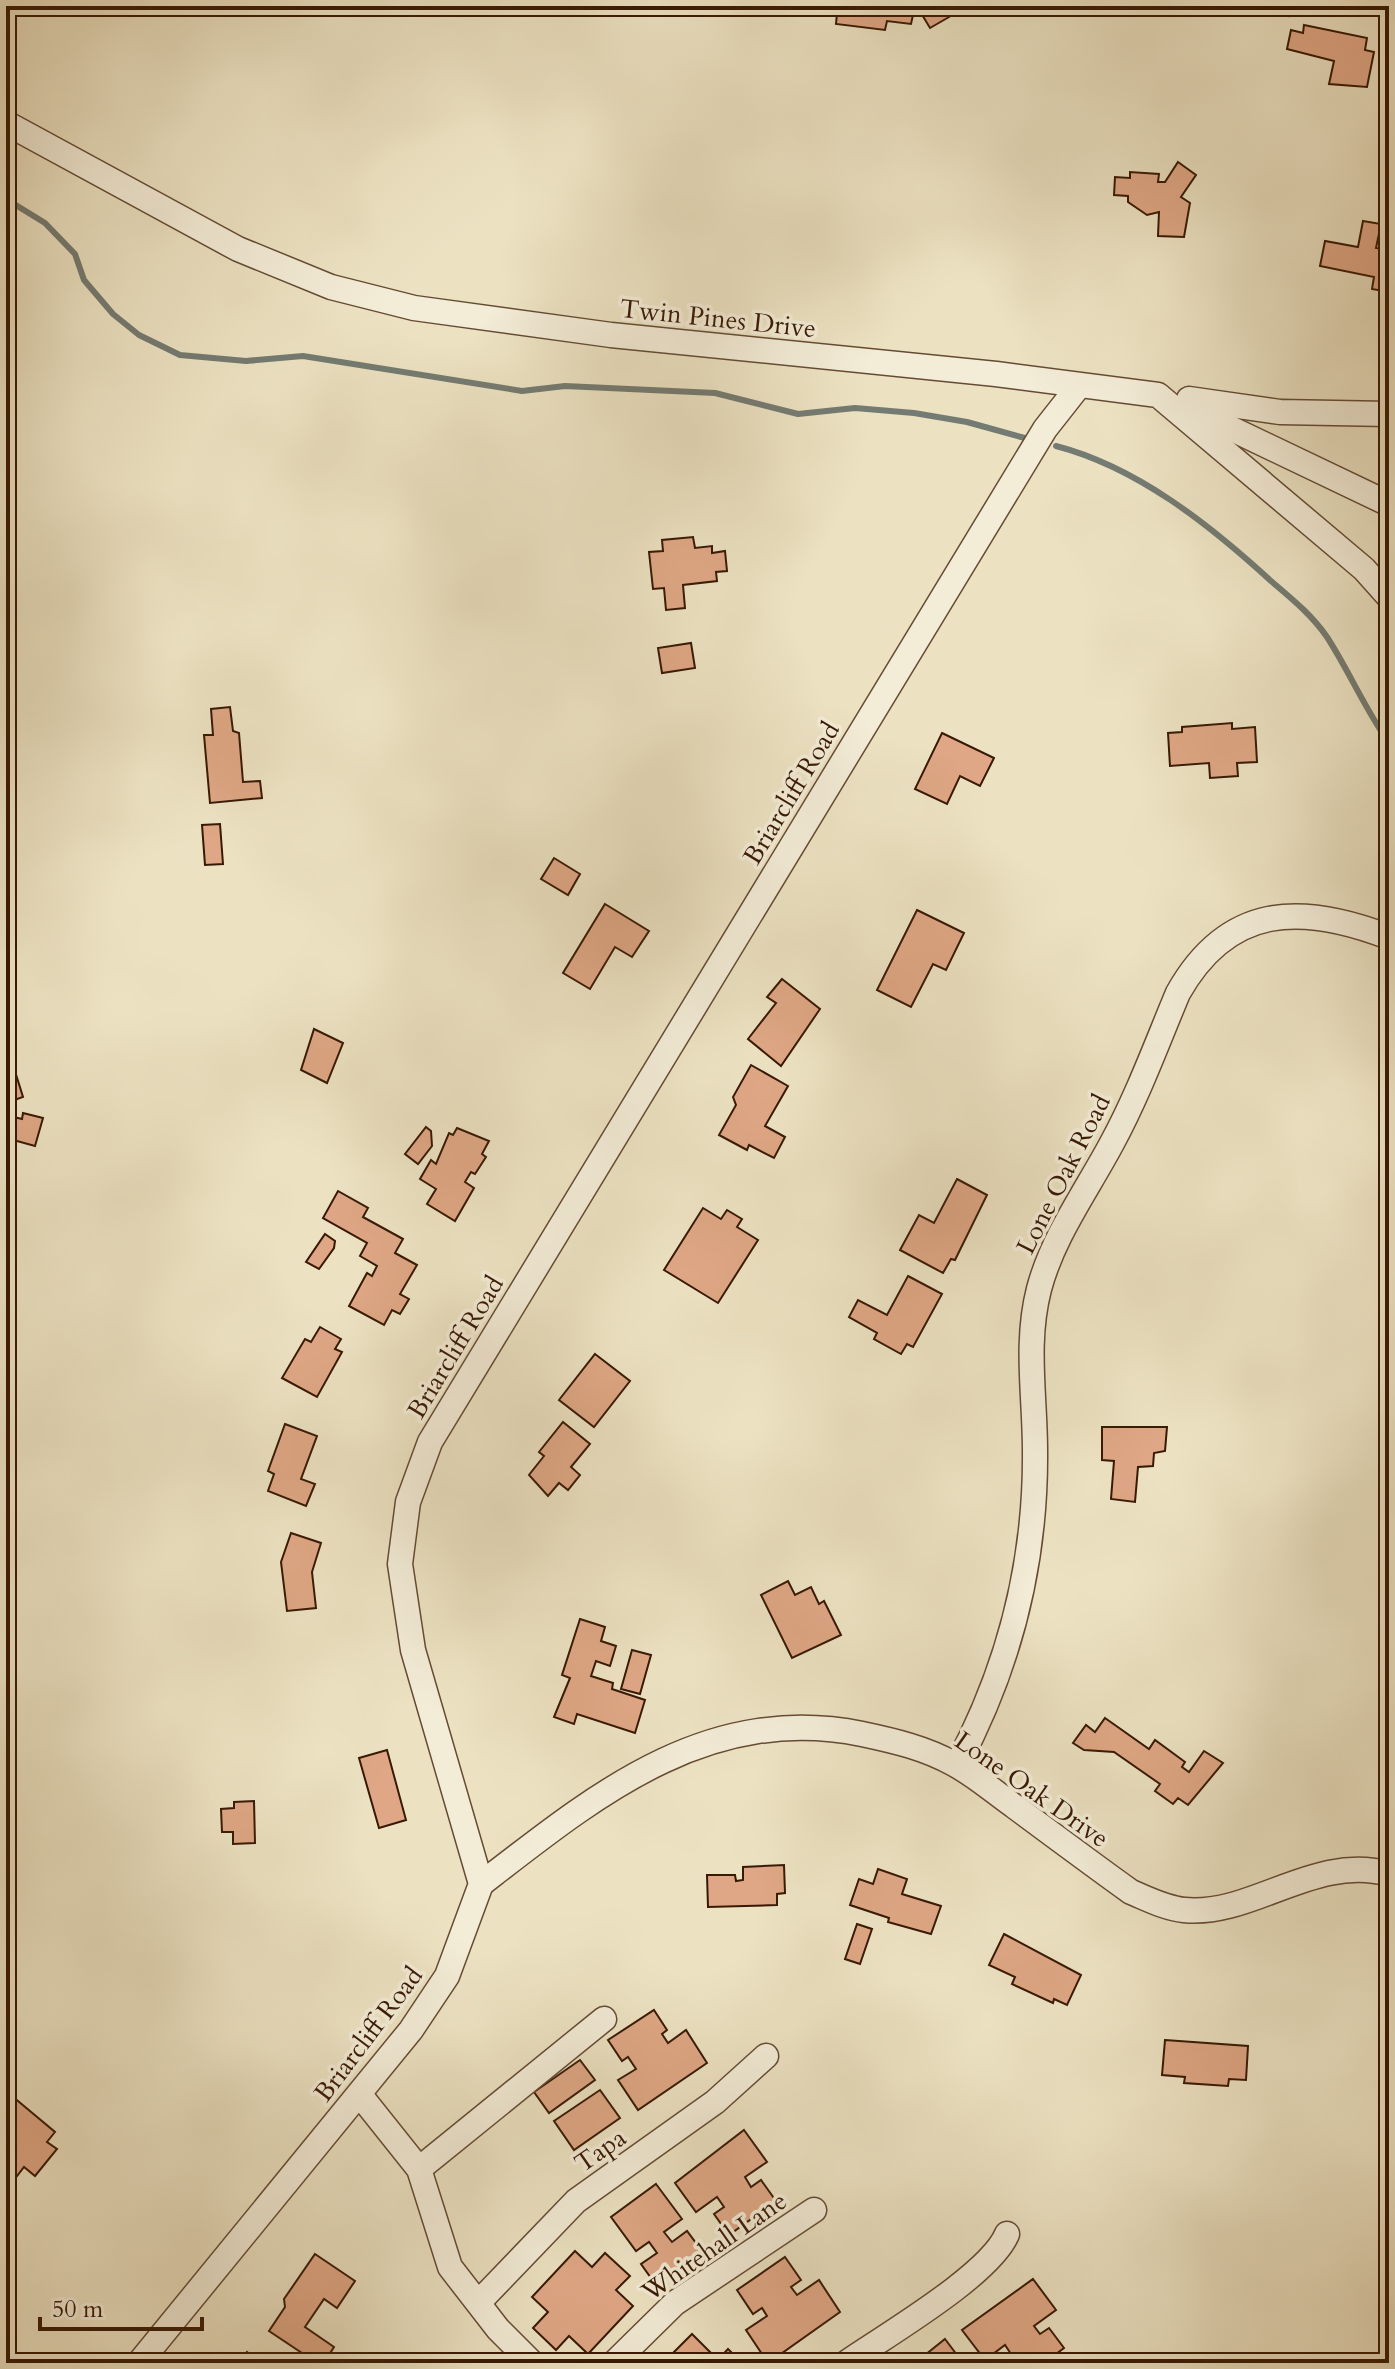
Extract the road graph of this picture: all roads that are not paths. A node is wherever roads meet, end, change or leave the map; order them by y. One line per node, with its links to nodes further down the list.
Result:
1 (6, 123): 2 (street, Twin Pines Drive)
2 (1078, 387): 3 (street, Twin Pines Drive); 10 (street, Briarcliff Road)
3 (1158, 395): 4 (street); 5 (street); 6 (street)
4 (1389, 414)
5 (1389, 504)
6 (1389, 597)
7 (1389, 937): 8 (street, Lone Oak Road)
8 (957, 1765): 9 (street, Lone Oak Drive); 10 (street, Lone Oak Drive)
9 (1389, 1874)
10 (481, 1884): 13 (street, Briarcliff Road)
11 (604, 2019): 14 (street)
12 (766, 2056): 17 (street, Tapa)
13 (360, 2095): 14 (street); 18 (street, Briarcliff Road)
14 (419, 2169): 17 (street)
15 (814, 2210): 20 (street, Whitehall Lane)
16 (1007, 2234): 21 (street)
17 (479, 2302): 19 (street)
18 (139, 2363)
19 (532, 2363)
20 (614, 2363)
21 (846, 2363)

